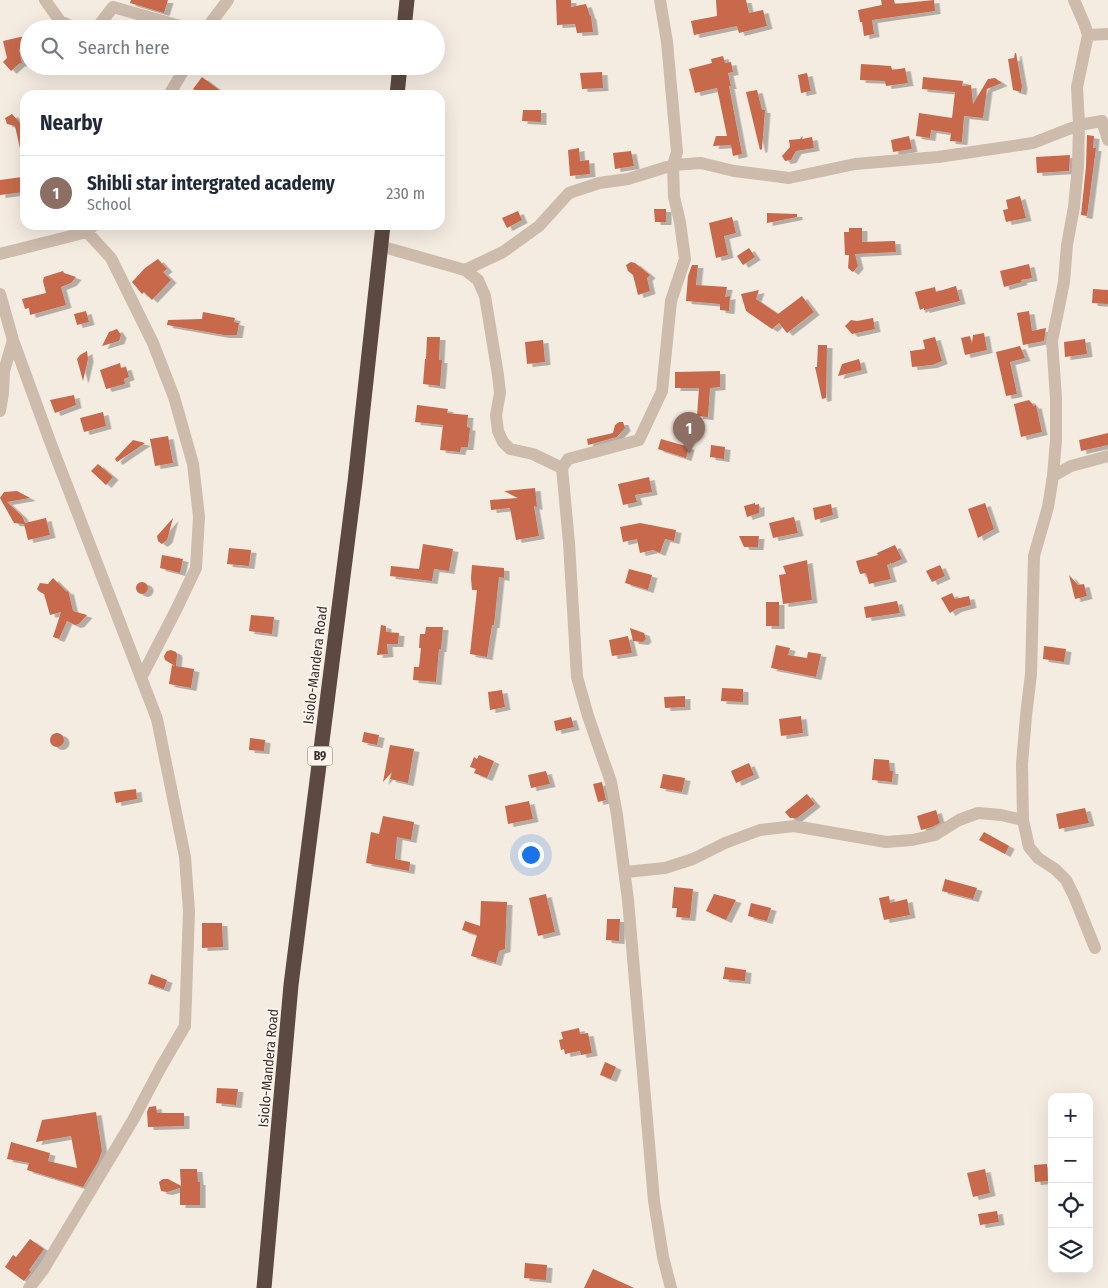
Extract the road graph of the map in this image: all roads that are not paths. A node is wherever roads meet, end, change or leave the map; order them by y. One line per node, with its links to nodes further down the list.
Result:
1 (45, 0): 6 (street)
2 (228, 0): 9 (street)
3 (407, 0): 10 (highway)
4 (660, 0): 20 (street)
5 (1074, 0): 12 (street)
6 (59, 20)
7 (103, 20): 8 (street)
8 (159, 20)
9 (213, 20)
10 (405, 20)
11 (1108, 34): 12 (street)
12 (1088, 36): 18 (street)
13 (180, 75): 15 (street)
14 (399, 75): 16 (highway)
15 (171, 90)
16 (398, 90)
17 (1105, 120): 18 (street); 19 (street)
18 (1079, 125): 20 (street); 32 (street)
19 (1108, 140)
20 (673, 165): 26 (street); 31 (street)
21 (83, 230): 25 (street)
22 (91, 230): 33 (street)
23 (382, 230): 24 (highway, Isiolo-Mandera Road / B9)
24 (380, 246): 26 (street); 38 (highway, Isiolo-Mandera Road / B9)
25 (0, 254)
26 (465, 270): 31 (street)
27 (0, 294): 28 (street)
28 (13, 340): 29 (street); 33 (street)
29 (0, 411)
30 (1108, 456): 32 (street)
31 (562, 468): 35 (street)
32 (1053, 476): 34 (street)
33 (141, 678): 37 (street)
34 (1023, 820): 35 (street); 36 (street)
35 (626, 872): 39 (street)
36 (1095, 948)
37 (29, 1288)
38 (264, 1288)
39 (671, 1288)

